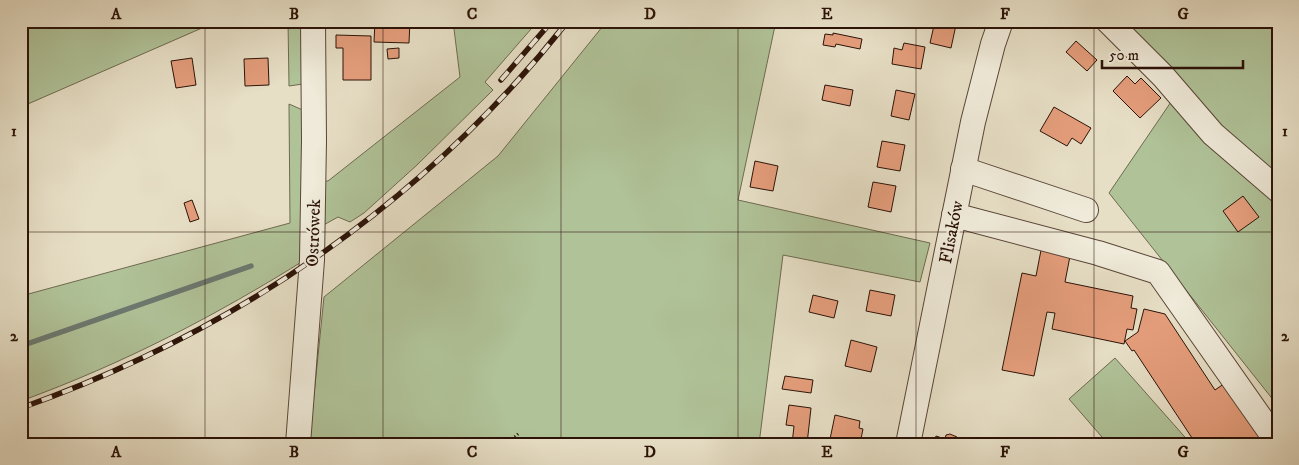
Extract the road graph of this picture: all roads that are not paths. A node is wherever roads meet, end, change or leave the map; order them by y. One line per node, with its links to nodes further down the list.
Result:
1 (313, 21): 9 (street, Ostrówek)
2 (1001, 21): 4 (street, Flisaków)
3 (1108, 21): 5 (street)
4 (963, 169): 6 (street); 7 (street, Flisaków)
5 (1278, 190)
6 (1086, 210)
7 (954, 215): 8 (street); 10 (street, Flisaków)
8 (1278, 443)
9 (298, 444)
10 (908, 444)

